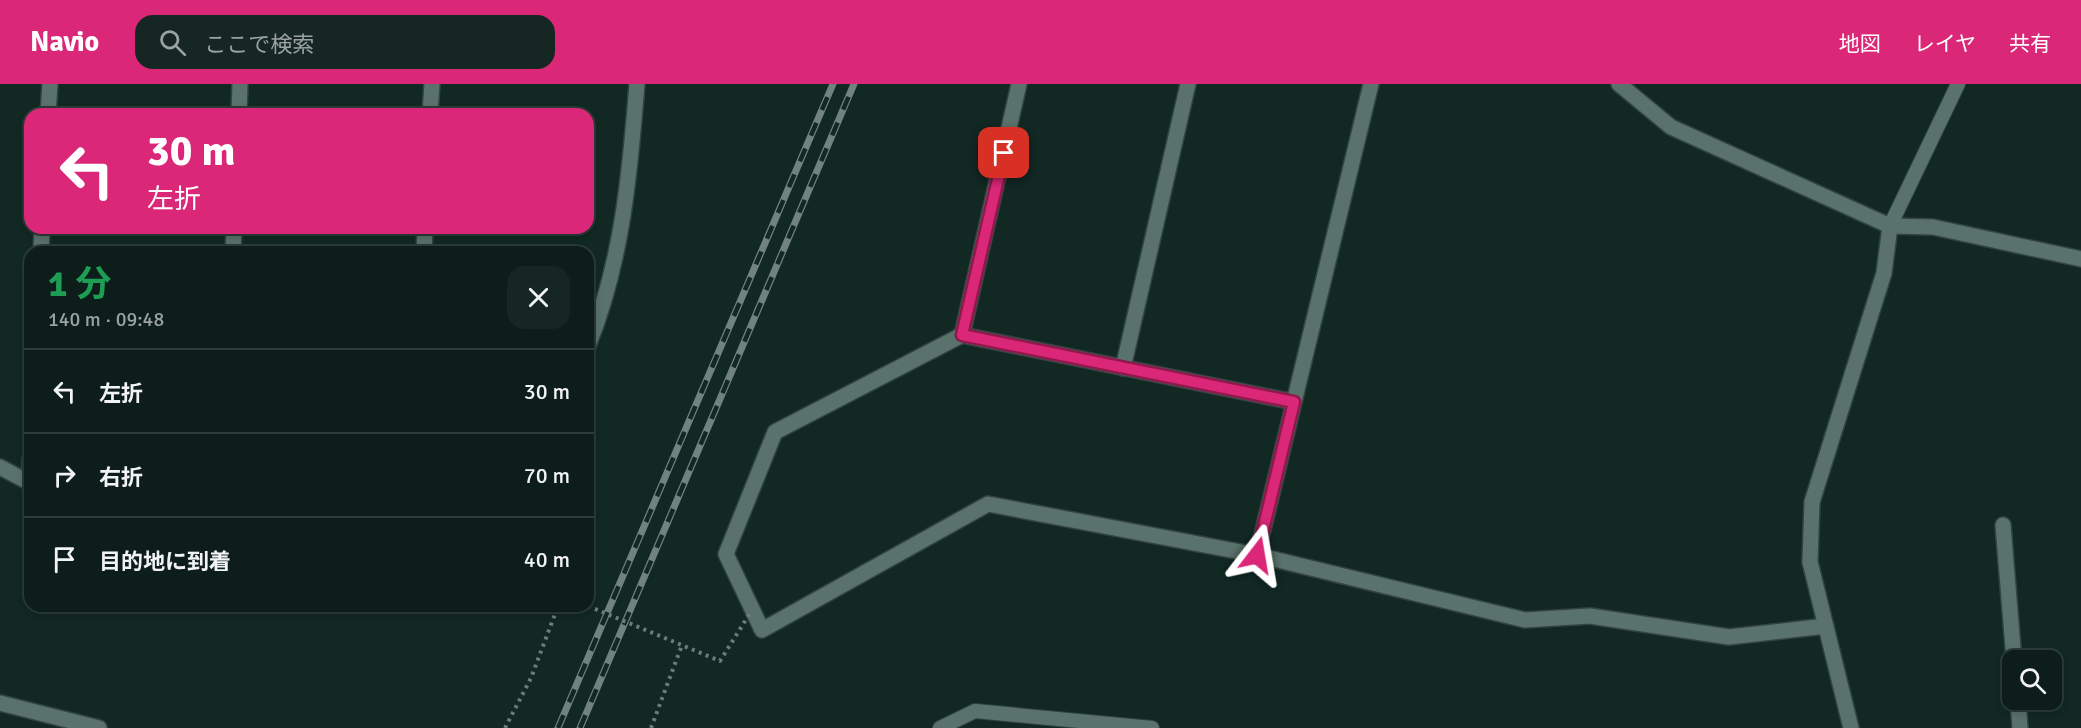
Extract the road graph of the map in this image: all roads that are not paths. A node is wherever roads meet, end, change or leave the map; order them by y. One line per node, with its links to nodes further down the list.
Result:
1 (50, 84): 10 (street)
2 (240, 84): 11 (street)
3 (432, 84): 12 (street)
4 (637, 84): 15 (street)
5 (1019, 84): 16 (street)
6 (1188, 84): 17 (street)
7 (1371, 84): 18 (street)
8 (1619, 84): 13 (street)
9 (1958, 84): 13 (lane)
10 (48, 108)
11 (239, 108)
12 (430, 108)
13 (1890, 226): 14 (street); 23 (street)
14 (2081, 259)
15 (594, 329)
16 (962, 335): 17 (street); 22 (street)
17 (1123, 368): 18 (street)
18 (1294, 402): 22 (street)
19 (0, 467): 20 (street)
20 (24, 480)
21 (2003, 525): 24 (street)
22 (1257, 555): 23 (street)
23 (1826, 626): 30 (street)
24 (2013, 650)
25 (0, 703): 27 (street)
26 (2019, 710): 31 (street)
27 (99, 728)
28 (939, 728): 29 (lane)
29 (1152, 728)
30 (1851, 728)
31 (2020, 728)

